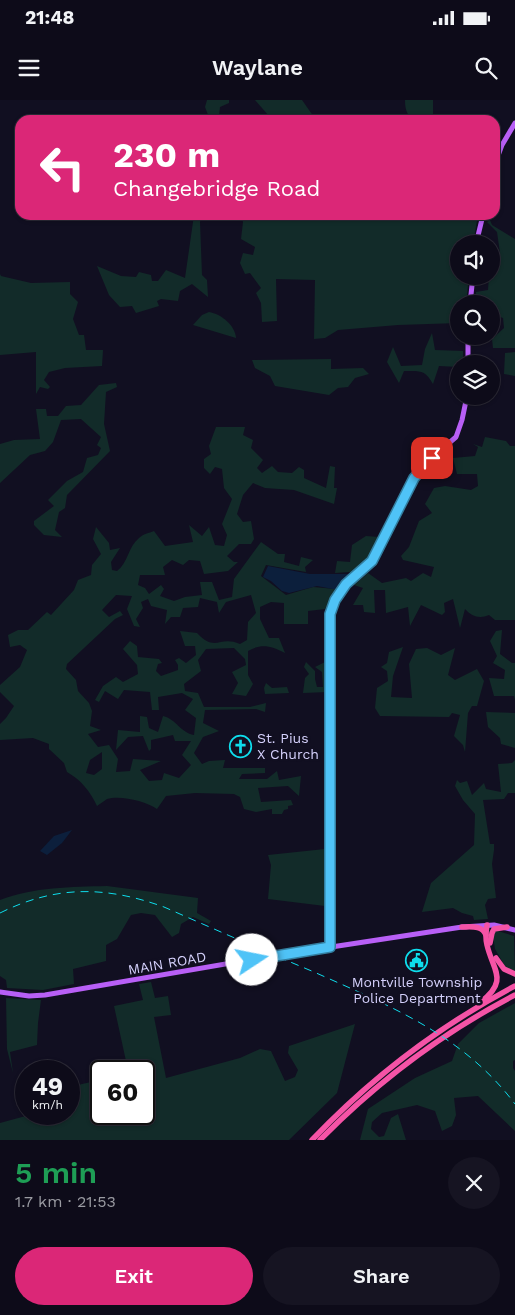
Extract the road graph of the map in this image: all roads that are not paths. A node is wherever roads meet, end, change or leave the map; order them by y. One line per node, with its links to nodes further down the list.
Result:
1 (515, 123): 2 (main road)
2 (500, 150)
3 (482, 220): 4 (main road)
4 (478, 235)
5 (465, 405): 11 (main road)
6 (488, 925): 7 (main road, MAIN ROAD); 8 (main road, MAIN ROAD); 10 (highway)
7 (462, 927): 10 (highway); 11 (main road, MAIN ROAD)
8 (507, 927): 9 (main road, MAIN ROAD); 10 (highway)
9 (515, 930)
10 (488, 940): 12 (highway); 16 (highway)
11 (330, 947): 14 (main road, MAIN ROAD)
12 (515, 974)
13 (515, 986): 16 (highway)
14 (0, 992)
15 (515, 995): 18 (highway)
16 (449, 1026): 17 (highway)
17 (312, 1140)
18 (320, 1140)

